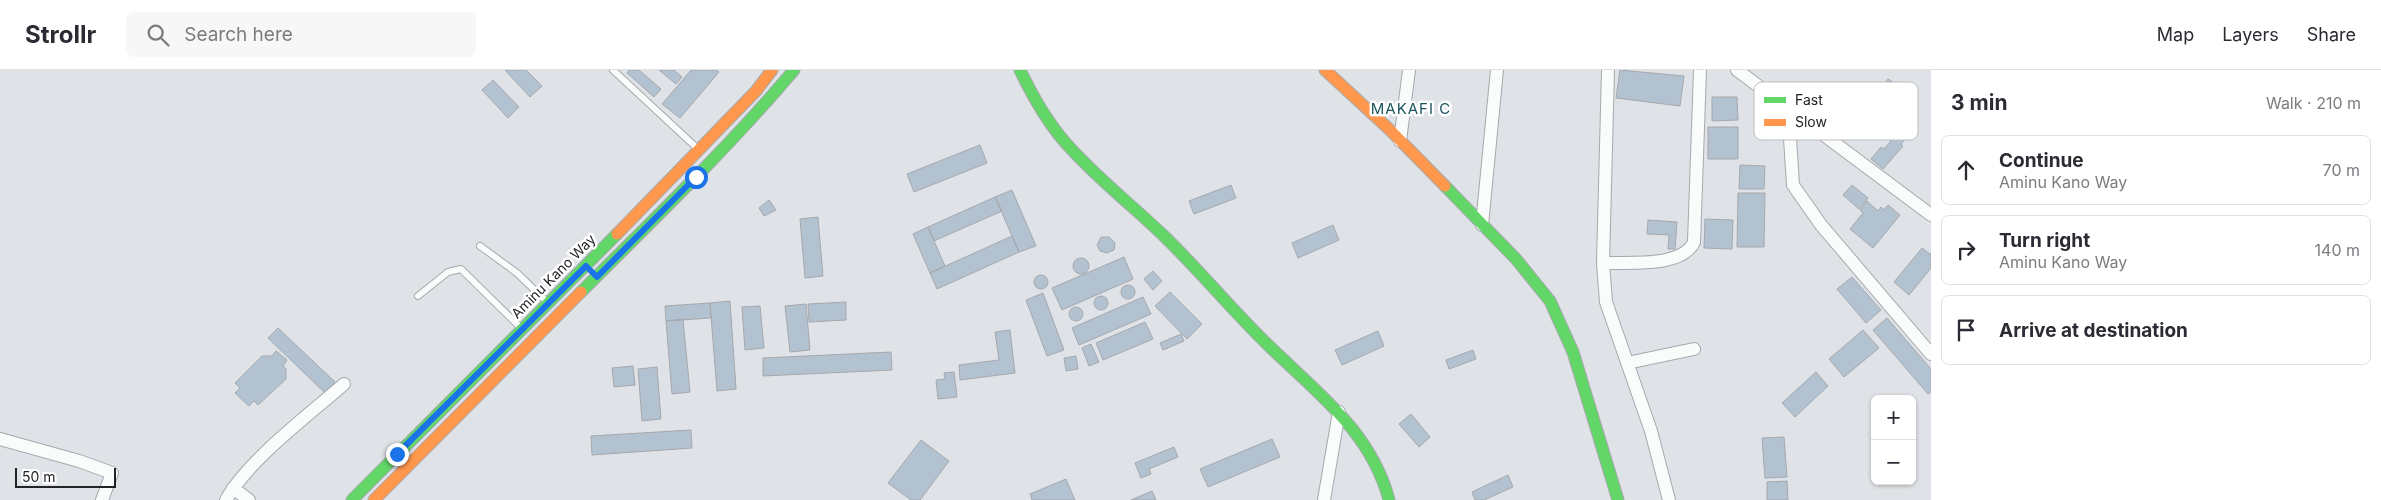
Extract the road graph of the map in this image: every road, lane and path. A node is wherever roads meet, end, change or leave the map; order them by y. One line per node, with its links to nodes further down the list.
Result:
1 (772, 70): 15 (main road, Aminu Kano Way)
2 (794, 70): 21 (main road)
3 (1020, 70): 29 (main road)
4 (1325, 70): 14 (main road)
5 (1410, 70): 14 (street)
6 (1497, 70): 17 (street)
7 (1608, 70): 19 (street)
8 (1700, 70): 19 (street)
9 (1737, 70): 11 (street)
10 (616, 71): 15 (lane)
11 (1754, 82)
12 (1790, 140): 26 (street)
13 (1832, 140): 16 (street)
14 (1400, 141): 17 (main road)
15 (699, 150): 20 (main road, Aminu Kano Way)
16 (1931, 215)
17 (1482, 225): 39 (main road)
18 (480, 246): 23 (lane)
19 (1603, 263): 27 (street)
20 (586, 266): 21 (main road); 23 (main road, Aminu Kano Way)
21 (597, 277): 36 (main road)
22 (418, 296): 24 (lane)
23 (548, 303): 24 (main road, Aminu Kano Way)
24 (521, 329): 35 (main road, Aminu Kano Way)
25 (1694, 349): 27 (street)
26 (1931, 354)
27 (1627, 363): 40 (street)
28 (344, 384): 31 (street)
29 (1339, 412): 37 (street); 38 (main road)
30 (0, 439): 32 (street)
31 (233, 488): 33 (street); 34 (street)
32 (102, 500)
33 (226, 500)
34 (249, 500)
35 (352, 500)
36 (374, 500)
37 (1324, 500)
38 (1389, 500)
39 (1618, 500)
40 (1669, 500)

